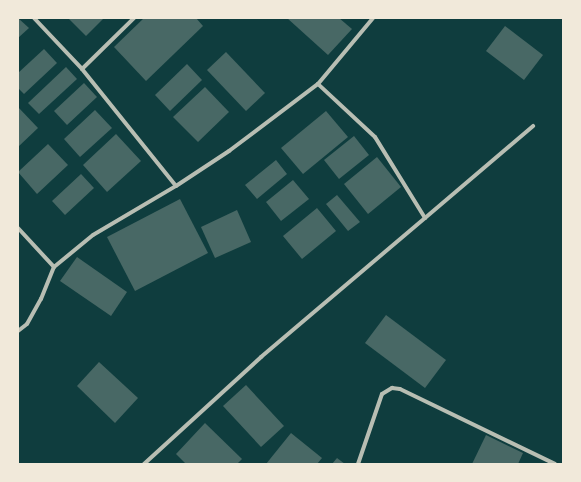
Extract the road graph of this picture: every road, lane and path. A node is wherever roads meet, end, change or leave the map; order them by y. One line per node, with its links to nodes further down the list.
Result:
1 (34, 18): 4 (street)
2 (134, 18): 4 (street)
3 (373, 18): 5 (street)
4 (82, 69): 7 (street)
5 (318, 84): 7 (street); 8 (street)
6 (533, 126): 8 (street)
7 (176, 186): 10 (street)
8 (425, 218): 12 (street)
9 (18, 228): 10 (street)
10 (54, 267): 11 (street)
11 (18, 331)
12 (144, 464)
13 (358, 464): 14 (street)
14 (554, 464)

